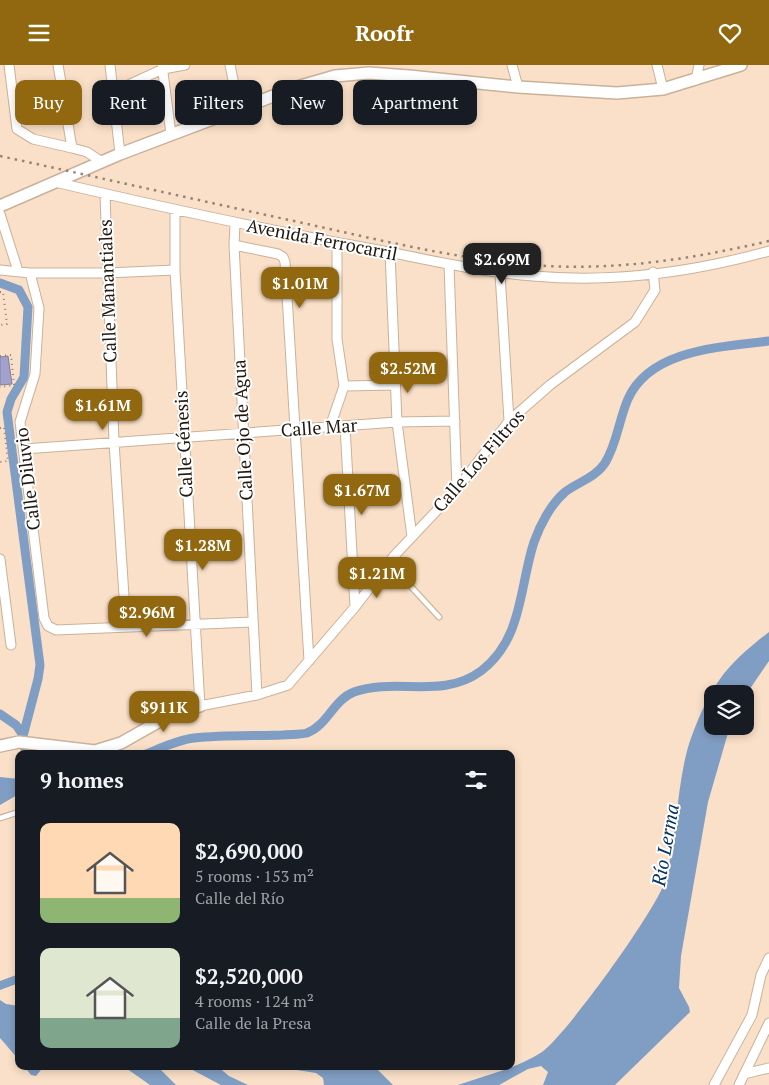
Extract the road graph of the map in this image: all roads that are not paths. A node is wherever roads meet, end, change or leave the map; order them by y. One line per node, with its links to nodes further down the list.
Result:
1 (9, 65): 21 (street)
2 (58, 65): 21 (street)
3 (110, 65): 11 (street)
4 (185, 65): 10 (street)
5 (230, 65): 13 (street)
6 (512, 65): 15 (street)
7 (657, 65): 16 (street)
8 (699, 65): 14 (street)
9 (741, 65): 14 (street)
10 (163, 67): 12 (street); 20 (street)
11 (112, 80)
12 (137, 80)
13 (233, 80)
14 (696, 80): 16 (street)
15 (518, 87): 16 (street); 17 (street)
16 (663, 89)
17 (262, 100)
18 (117, 125): 22 (street)
19 (195, 125): 20 (street)
20 (171, 134): 22 (street)
21 (72, 148): 23 (street)
22 (120, 154): 23 (street)
23 (102, 162): 24 (street)
24 (55, 182): 25 (street, Avenida Ferrocarril); 26 (street)
25 (105, 194): 27 (street, Avenida Ferrocarril); 40 (street, Calle Manantiales)
26 (0, 206)
27 (175, 211): 29 (street, Avenida Ferrocarril); 36 (street, Calle Génesis)
28 (0, 214): 37 (street)
29 (235, 224): 30 (street, Avenida Ferrocarril); 31 (street, Calle Ojo de Agua)
30 (337, 243): 33 (street, Avenida Ferrocarril); 43 (street)
31 (234, 245): 49 (street); 50 (street, Calle Ojo de Agua)
32 (769, 251): 38 (street, Avenida Ferrocarril)
33 (390, 252): 34 (street, Avenida Ferrocarril); 42 (street)
34 (449, 265): 41 (street, Avenida Ferrocarril); 44 (street)
35 (0, 270): 37 (street)
36 (175, 270): 40 (street); 51 (street, Calle Génesis)
37 (18, 271): 39 (street)
38 (653, 272): 41 (street, Avenida Ferrocarril); 45 (street, Calle Los Filtros)
39 (30, 273): 40 (street); 53 (street, Calle Diluvio)
40 (107, 273): 52 (street, Calle Manantiales)
41 (500, 273): 45 (street)
42 (395, 385): 43 (street); 46 (street)
43 (344, 386): 48 (street)
44 (455, 421): 46 (street, Calle Mar); 54 (street)
45 (509, 421): 54 (street, Calle Los Filtros)
46 (397, 423): 47 (street, Calle Mar); 55 (street)
47 (345, 426): 48 (street, Calle Mar); 58 (street)
48 (330, 427): 49 (street, Calle Mar)
49 (296, 430): 50 (street, Calle Mar); 64 (street)
50 (243, 433): 51 (street, Calle Mar); 60 (street, Calle Ojo de Agua)
51 (183, 437): 52 (street, Calle Mar); 61 (street, Calle Génesis)
52 (114, 442): 53 (street, Calle Mar); 62 (street, Calle Manantiales)
53 (24, 449): 62 (street, Calle Diluvio)
54 (457, 489): 55 (street, Calle Los Filtros)
55 (412, 537): 56 (street, Calle Los Filtros)
56 (394, 556): 58 (street, Calle Los Filtros); 59 (lane)
57 (0, 559): 63 (street)
58 (355, 607): 64 (street, Calle Los Filtros)
59 (439, 617)
60 (253, 622): 61 (street); 65 (street, Calle Ojo de Agua)
61 (195, 624): 62 (street); 66 (street, Calle Génesis)
62 (126, 627)
63 (11, 645)
64 (309, 661): 65 (street, Calle Los Filtros)
65 (257, 695): 66 (street, Calle Los Filtros)
66 (200, 706): 69 (street, Calle Los Filtros)
67 (0, 746): 68 (street, Calle Los Filtros)
68 (60, 750)
69 (98, 750)
70 (15, 813): 71 (lane)
71 (0, 818)
72 (769, 958): 76 (street)
73 (769, 1023): 75 (street)
74 (769, 1068): 75 (street)
75 (744, 1074): 77 (street)
76 (714, 1085)
77 (738, 1085)

